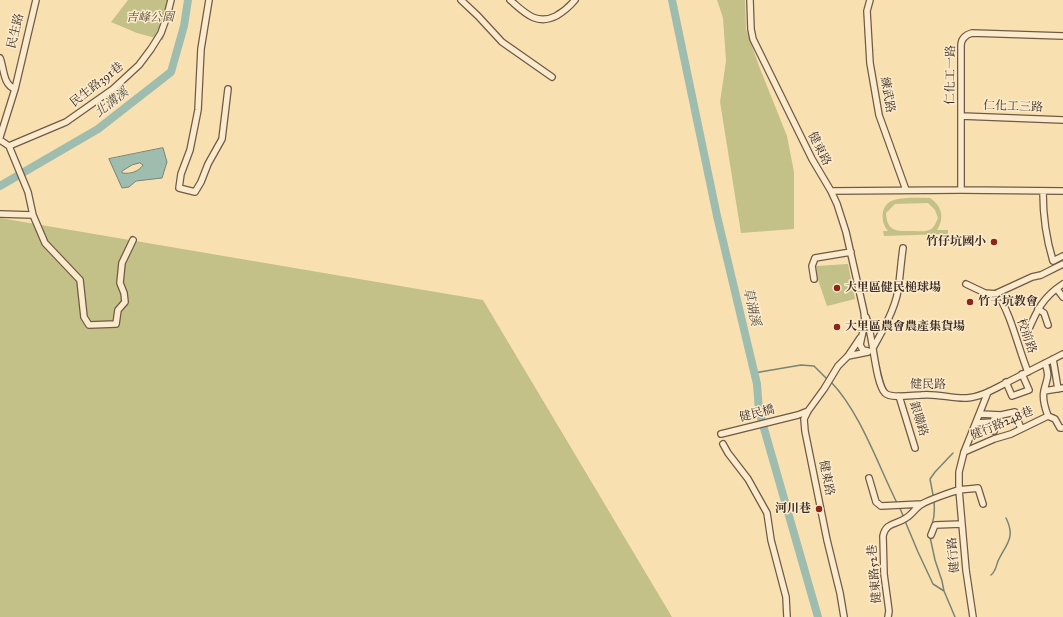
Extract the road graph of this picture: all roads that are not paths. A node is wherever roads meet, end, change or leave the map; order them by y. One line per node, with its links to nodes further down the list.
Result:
1 (36, 0): 12 (street, 民生路)
2 (171, 0): 18 (street, 民生路391巷)
3 (209, 0): 13 (street)
4 (461, 0): 11 (street)
5 (510, 0): 6 (street)
6 (575, 0)
7 (750, 0): 21 (street, 健東路)
8 (870, 0): 19 (street, 練武路)
9 (1063, 36): 14 (street, 仁化工一路)
10 (0, 58): 12 (street)
11 (552, 77)
12 (15, 89): 16 (street, 民生路)
13 (228, 89)
14 (961, 116): 15 (street, 仁化工三路); 20 (street, 仁化工一路)
15 (1063, 120)
16 (0, 137)
17 (0, 140): 18 (street)
18 (9, 146): 25 (street)
19 (906, 190): 20 (street); 21 (street)
20 (961, 190): 22 (street)
21 (831, 191): 28 (street, 健東路)
22 (1043, 192): 23 (street); 29 (street)
23 (1063, 192)
24 (0, 214): 25 (street)
25 (33, 215): 26 (street)
26 (133, 240)
27 (903, 248): 43 (street)
28 (851, 252): 31 (street); 38 (street, 健東路)
29 (1063, 256)
30 (1063, 264): 35 (street)
31 (814, 279)
32 (966, 284): 35 (street)
33 (1063, 284): 34 (street)
34 (1057, 289): 36 (street); 37 (street)
35 (995, 294): 49 (street, 校前路)
36 (1063, 298)
37 (1038, 309): 39 (street); 40 (street)
38 (864, 312): 41 (street, 健東路); 43 (street, 健東路)
39 (1048, 325)
40 (1028, 331)
41 (863, 332): 42 (street, 健東路); 45 (street, 健東路)
42 (861, 342): 43 (street); 43 (street)
43 (869, 349): 45 (street); 46 (street, 健東路); 46 (street)
44 (1063, 354): 47 (street, 健民路)
45 (848, 356): 55 (street, 健東路)
46 (875, 359): 54 (street, 健民路)
47 (1053, 359): 48 (street, 健民路); 51 (street)
48 (1045, 363): 49 (street, 健民路); 52 (street)
49 (1025, 373): 50 (street, 健民路); 50 (street)
50 (1006, 382): 53 (street, 健民路)
51 (1061, 388): 52 (street)
52 (1044, 391): 58 (street)
53 (988, 392): 54 (street, 健民路); 56 (street, 健行路)
54 (899, 396): 66 (street, 銀聯路)
55 (808, 411): 64 (street, 健民橋); 75 (street, 健東路)
56 (980, 414): 57 (street); 60 (street, 健行路)
57 (995, 415): 59 (street); 62 (street)
58 (1048, 416): 61 (street); 62 (street, 健行路248巷)
59 (994, 422): 60 (street); 63 (street)
60 (976, 423): 67 (street, 健行路)
61 (1063, 428)
62 (1021, 429): 67 (street, 健行路248巷)
63 (994, 431)
64 (721, 434)
65 (723, 444): 74 (street)
66 (915, 448)
67 (964, 452): 69 (street, 健行路)
68 (869, 478): 70 (street)
69 (959, 490): 70 (street); 71 (street); 72 (street, 健行路)
70 (922, 504): 76 (street, 健東路52巷)
71 (982, 504)
72 (962, 524): 73 (street); 77 (street, 健行路)
73 (931, 535)
74 (787, 617)
75 (844, 617)
76 (888, 617)
77 (973, 617)

